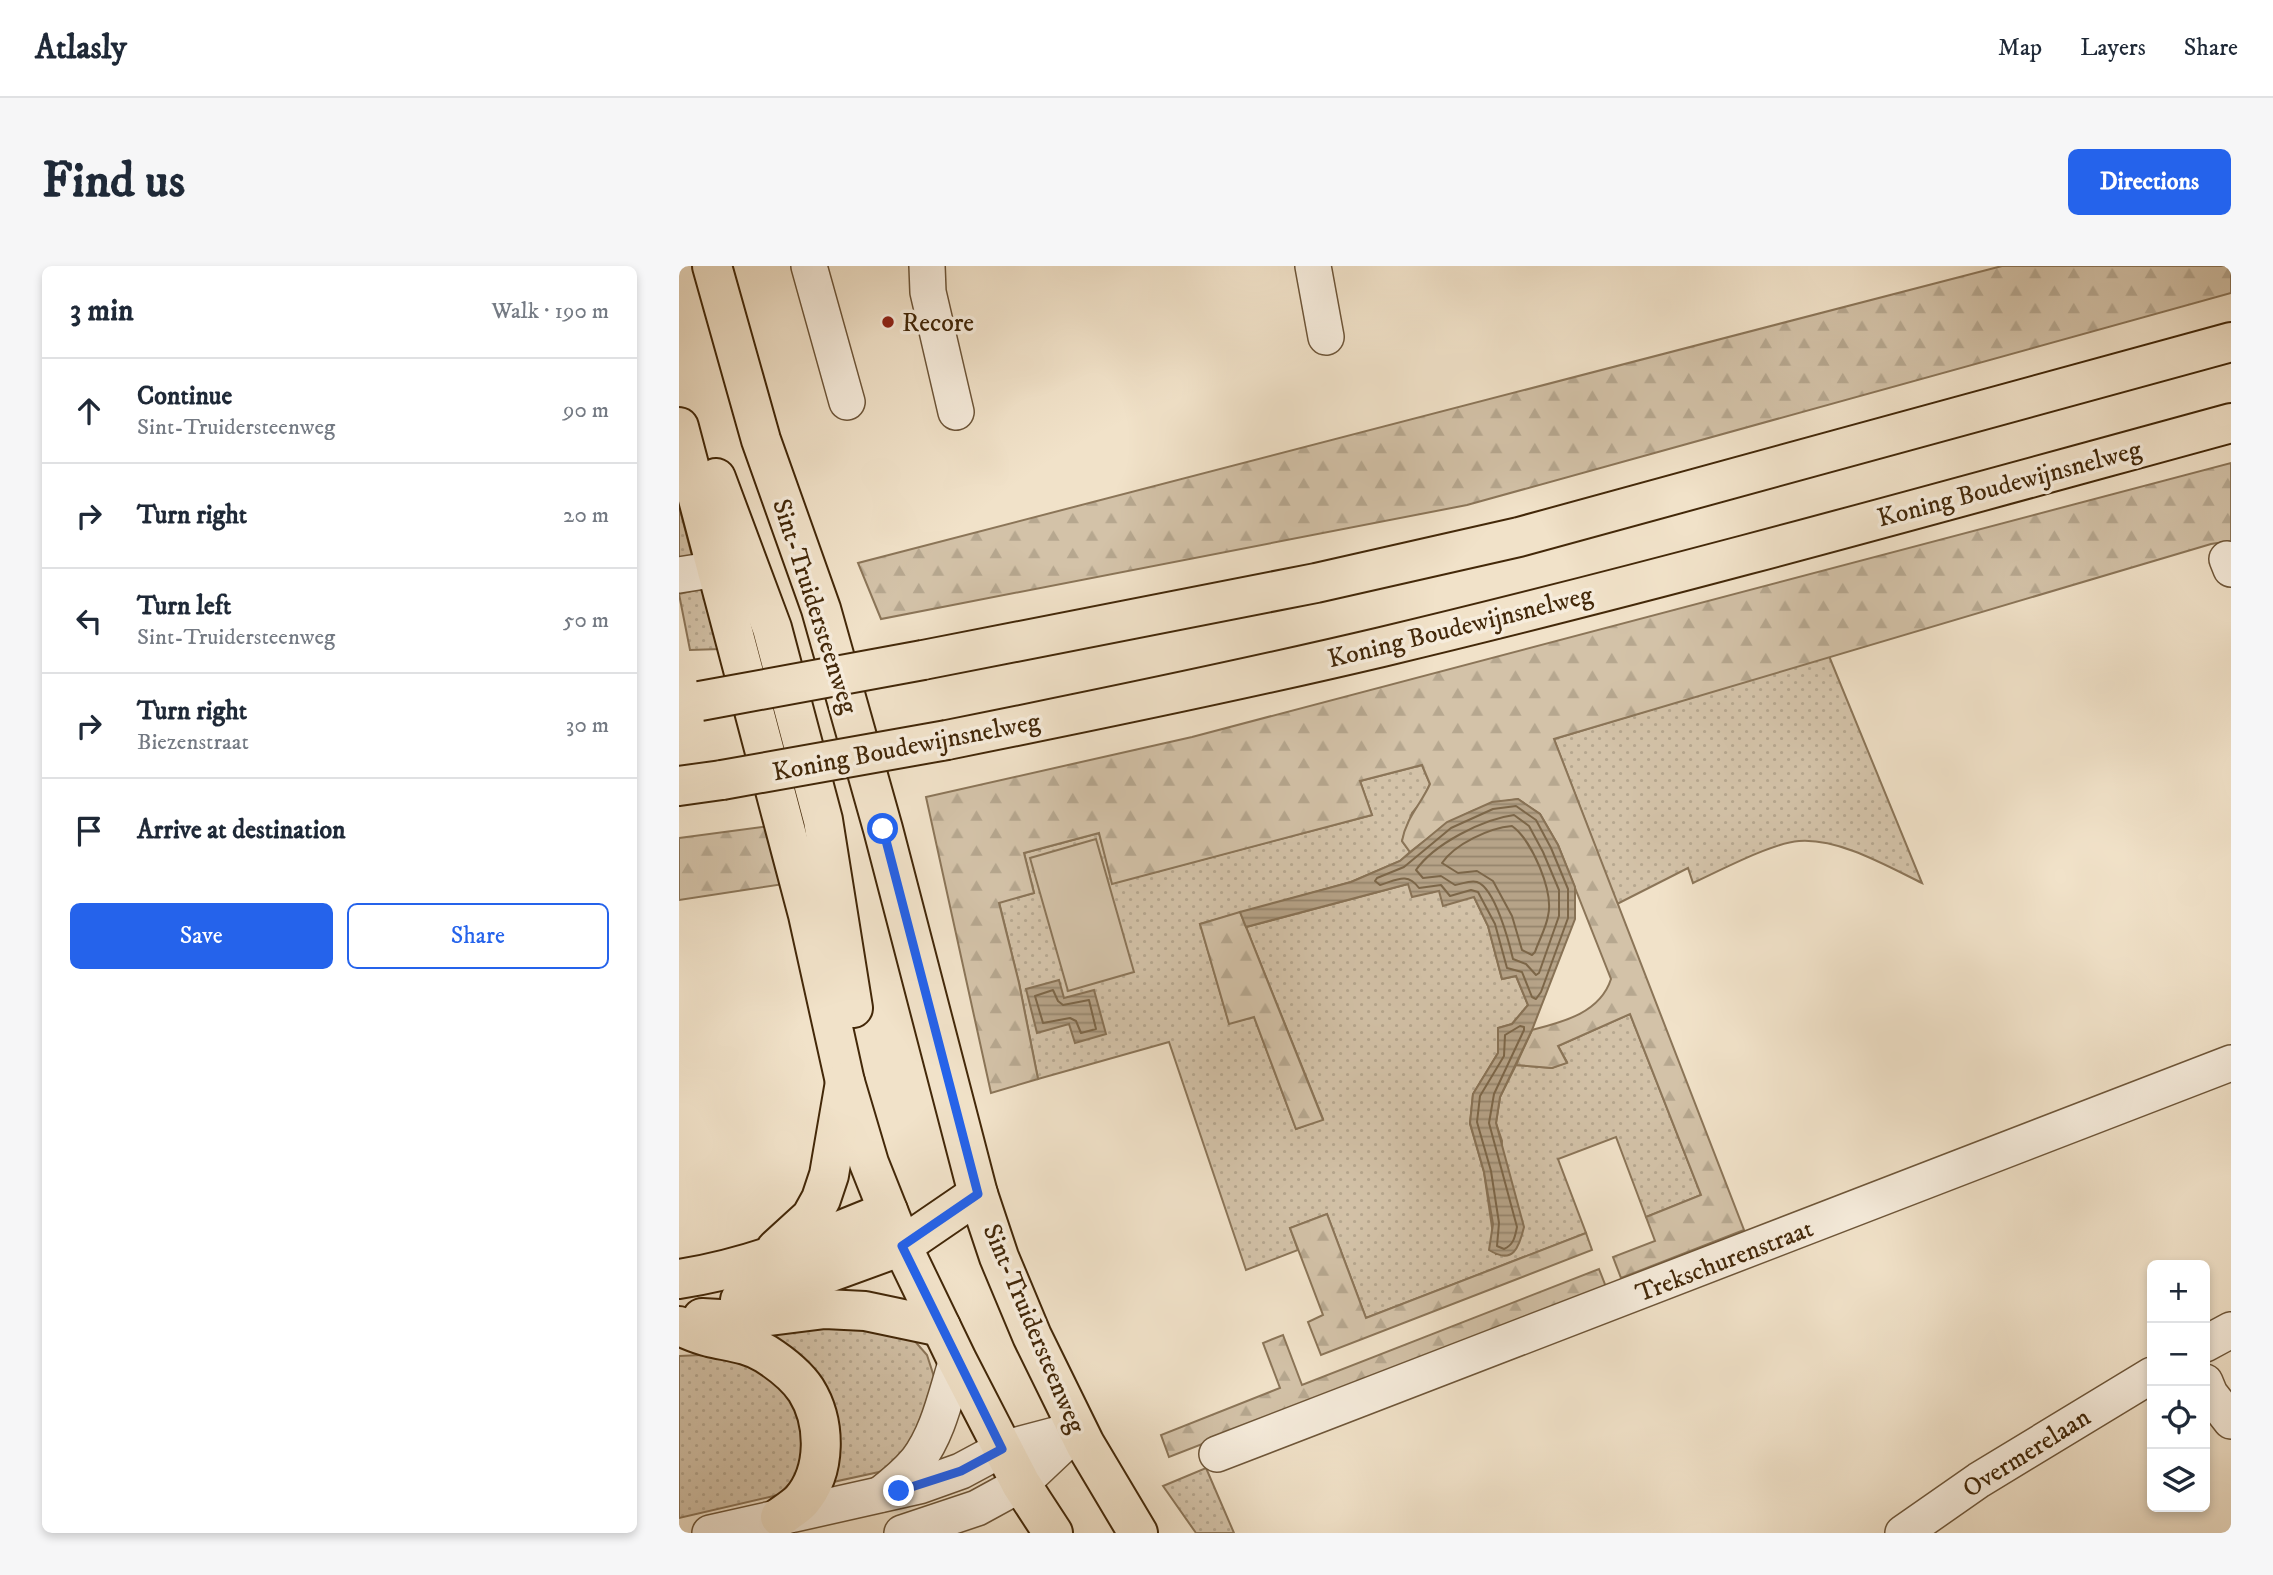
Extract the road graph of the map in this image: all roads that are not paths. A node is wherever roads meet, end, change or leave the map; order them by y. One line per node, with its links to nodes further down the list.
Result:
1 (712, 266): 19 (main road, Sint-Truidersteenweg)
2 (809, 266): 8 (street)
3 (927, 266): 9 (street)
4 (1313, 266): 5 (street)
5 (1326, 337)
6 (2231, 342): 14 (main road, bridge)
7 (679, 402): 18 (main road, Sint-Truidersteenweg)
8 (847, 402)
9 (956, 412)
10 (2231, 423): 15 (main road, Koning Boudewijnsnelweg, bridge)
11 (679, 427): 12 (main road, Sint-Truidersteenweg)
12 (717, 569): 13 (street); 17 (main road, Sint-Truidersteenweg)
13 (679, 575)
14 (689, 703)
15 (679, 786)
16 (2231, 1063): 35 (street, Trekschurenstraat)
17 (845, 1082): 18 (main road, Sint-Truidersteenweg); 22 (main road)
18 (858, 1120): 20 (main road, Sint-Truidersteenweg)
19 (978, 1194): 20 (main road); 21 (main road); 33 (main road, Sint-Truidersteenweg)
20 (888, 1211): 21 (main road, Sint-Truidersteenweg); 22 (main road)
21 (902, 1246): 24 (main road); 29 (main road, Sint-Truidersteenweg)
22 (760, 1261): 23 (main road)
23 (679, 1279)
24 (679, 1309)
25 (679, 1317): 29 (main road)
26 (679, 1326): 38 (main road)
27 (2231, 1330): 28 (street)
28 (2210, 1341)
29 (949, 1344): 34 (main road, Sint-Truidersteenweg); 37 (street)
30 (2147, 1378): 43 (street, Overmerelaan)
31 (2207, 1386): 32 (street)
32 (2231, 1421)
33 (1079, 1429): 34 (street); 36 (street); 42 (main road, Sint-Truidersteenweg)
34 (1002, 1449): 36 (main road, Sint-Truidersteenweg); 37 (street)
35 (1217, 1454)
36 (1021, 1484): 40 (street); 41 (main road, Sint-Truidersteenweg)
37 (880, 1496): 38 (street)
38 (780, 1517): 39 (street)
39 (710, 1533)
40 (903, 1533)
41 (1053, 1533)
42 (1137, 1533)
43 (1903, 1533)

